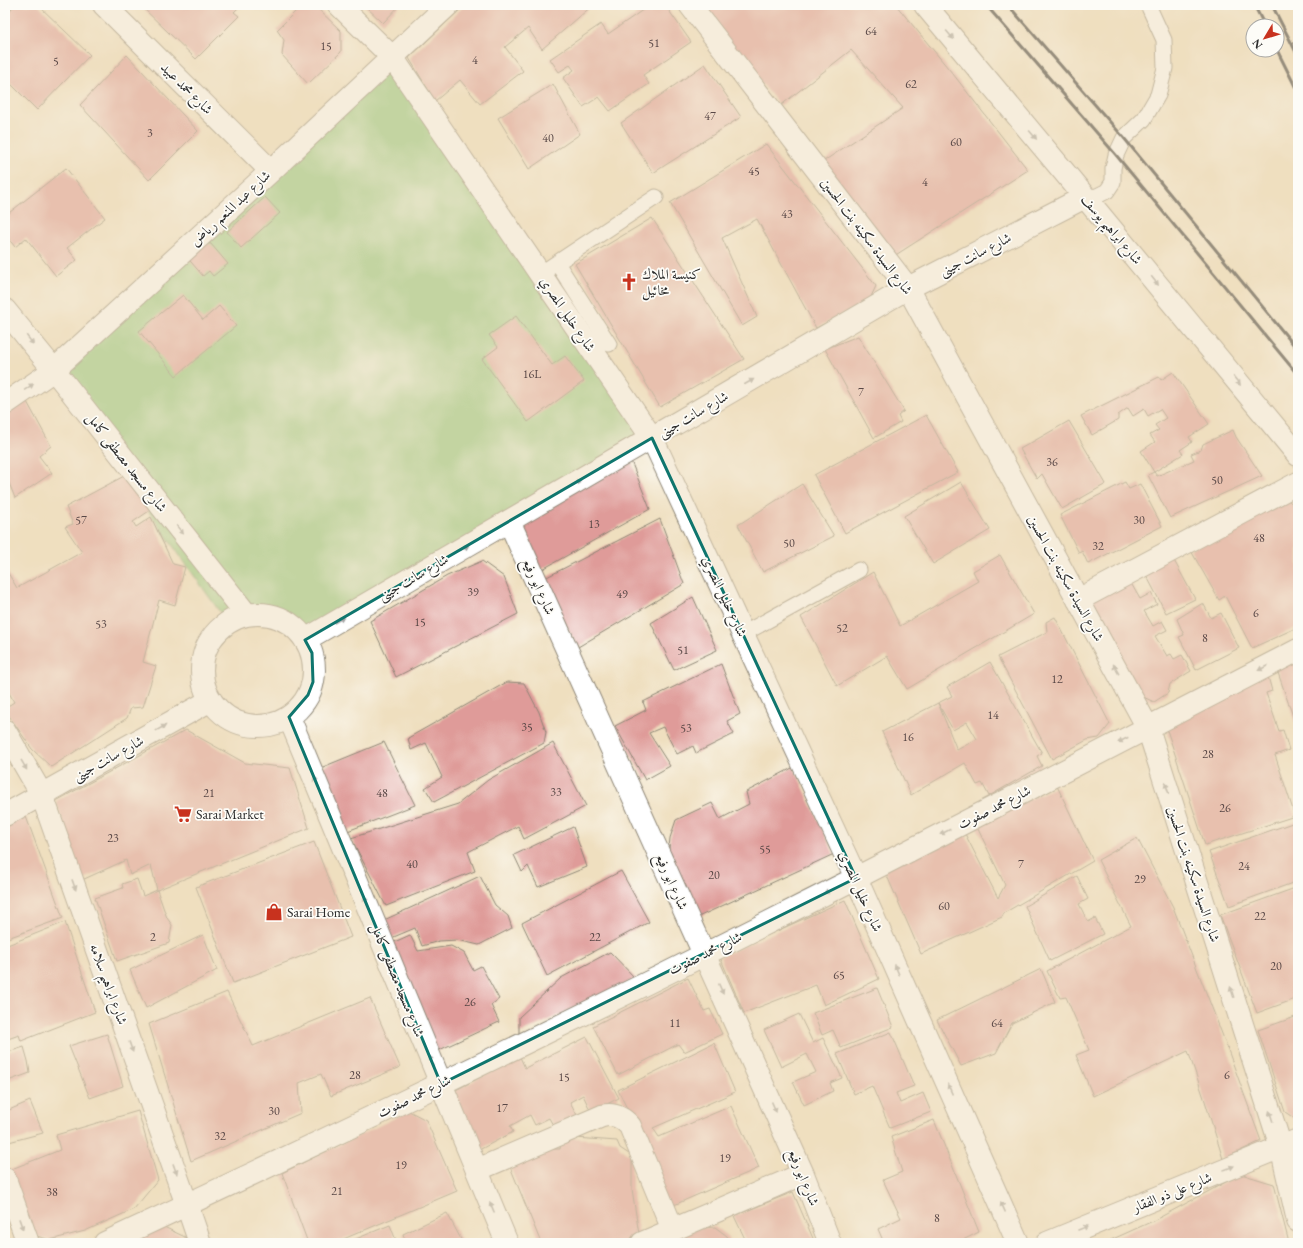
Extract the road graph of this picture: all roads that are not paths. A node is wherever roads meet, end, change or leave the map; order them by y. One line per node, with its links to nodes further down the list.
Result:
1 (104, 5): 8 (street, شارع محمد عبيد)
2 (339, 5): 7 (street, شارع خليل المصري)
3 (448, 5): 7 (street, شارع عبد المنعم رياض)
4 (690, 5): 12 (street, شارع السيدة سكينه بنت الحسين)
5 (925, 5): 10 (street, شارع ابراهيم يوسف, one-way to 10)
6 (1148, 5): 10 (lane)
7 (392, 57): 8 (street, شارع عبد المنعم رياض); 11 (street, شارع خليل المصري)
8 (271, 170): 15 (street, شارع عبد المنعم رياض)
9 (656, 197): 11 (lane)
10 (1085, 197): 12 (street, شارع سانت جينى); 18 (street, شارع ابراهيم يوسف, one-way to 18)
11 (548, 269): 14 (lane); 17 (street, شارع خليل المصري)
12 (908, 288): 17 (street, شارع سانت جينى, one-way to 12); 22 (street, شارع السيدة سكينه بنت الحسين)
13 (5, 310): 15 (street, شارع مسجد مصطفى كامل, one-way to 15)
14 (609, 344)
15 (54, 370): 16 (street, شارع عبد المنعم رياض, one-way to 15); 23 (street, شارع مسجد مصطفى كامل, one-way to 23)
16 (5, 404)
17 (652, 438): 20 (street, شارع سانت جينى, one-way to 17); 24 (street, شارع خليل المصري)
18 (1298, 455)
19 (1298, 483): 22 (street)
20 (510, 522): 25 (street, شارع سانت جينى, one-way to 20); 34 (street, شارع ابو رفيع)
21 (859, 570): 24 (lane)
22 (1078, 600): 29 (street, شارع السيدة سكينه بنت الحسين, one-way to 22)
23 (247, 614): 25 (street); 27 (street)
24 (743, 634): 33 (street, شارع خليل المصري, one-way to 24)
25 (306, 640): 28 (street)
26 (1298, 650): 29 (street, شارع محمد صفوت, one-way to 29)
27 (211, 700): 28 (street); 31 (street, شارع سانت جينى, one-way to 27)
28 (289, 717): 35 (street, شارع مسجد مصطفى كامل, one-way to 28)
29 (1148, 728): 33 (street, شارع محمد صفوت, one-way to 33); 36 (street, شارع السيدة سكينه بنت الحسين, one-way to 29)
30 (5, 731): 31 (street, شارع ابراهيم سلامه, one-way to 31)
31 (42, 795): 32 (street, شارع سانت جينى); 40 (street, شارع ابراهيم سلامه, one-way to 40)
32 (5, 815)
33 (856, 878): 34 (street, شارع محمد صفوت, one-way to 34); 49 (street, شارع خليل المصري, one-way to 33)
34 (705, 953): 35 (street, شارع محمد صفوت); 38 (street, شارع ابو رفيع, one-way to 38)
35 (441, 1084): 37 (street, شارع مسجد مصطفى كامل); 40 (street, شارع محمد صفوت)
36 (1289, 1144): 41 (street, شارع السيدة سكينه بنت الحسين); 50 (street, شارع على ذو الفقار, one-way to 36)
37 (477, 1170): 42 (street); 46 (street, شارع مسجد مصطفى كامل, one-way to 37)
38 (804, 1174): 42 (street); 48 (street, شارع ابو رفيع)
39 (5, 1179): 43 (street, one-way to 43)
40 (188, 1205): 44 (street, شارع محمد صفوت); 45 (street, شارع ابراهيم سلامه)
41 (1298, 1221)
42 (672, 1230): 47 (street)
43 (28, 1243)
44 (105, 1243)
45 (200, 1243)
46 (507, 1243)
47 (642, 1243)
48 (830, 1243)
49 (1018, 1243)
50 (1047, 1243)

